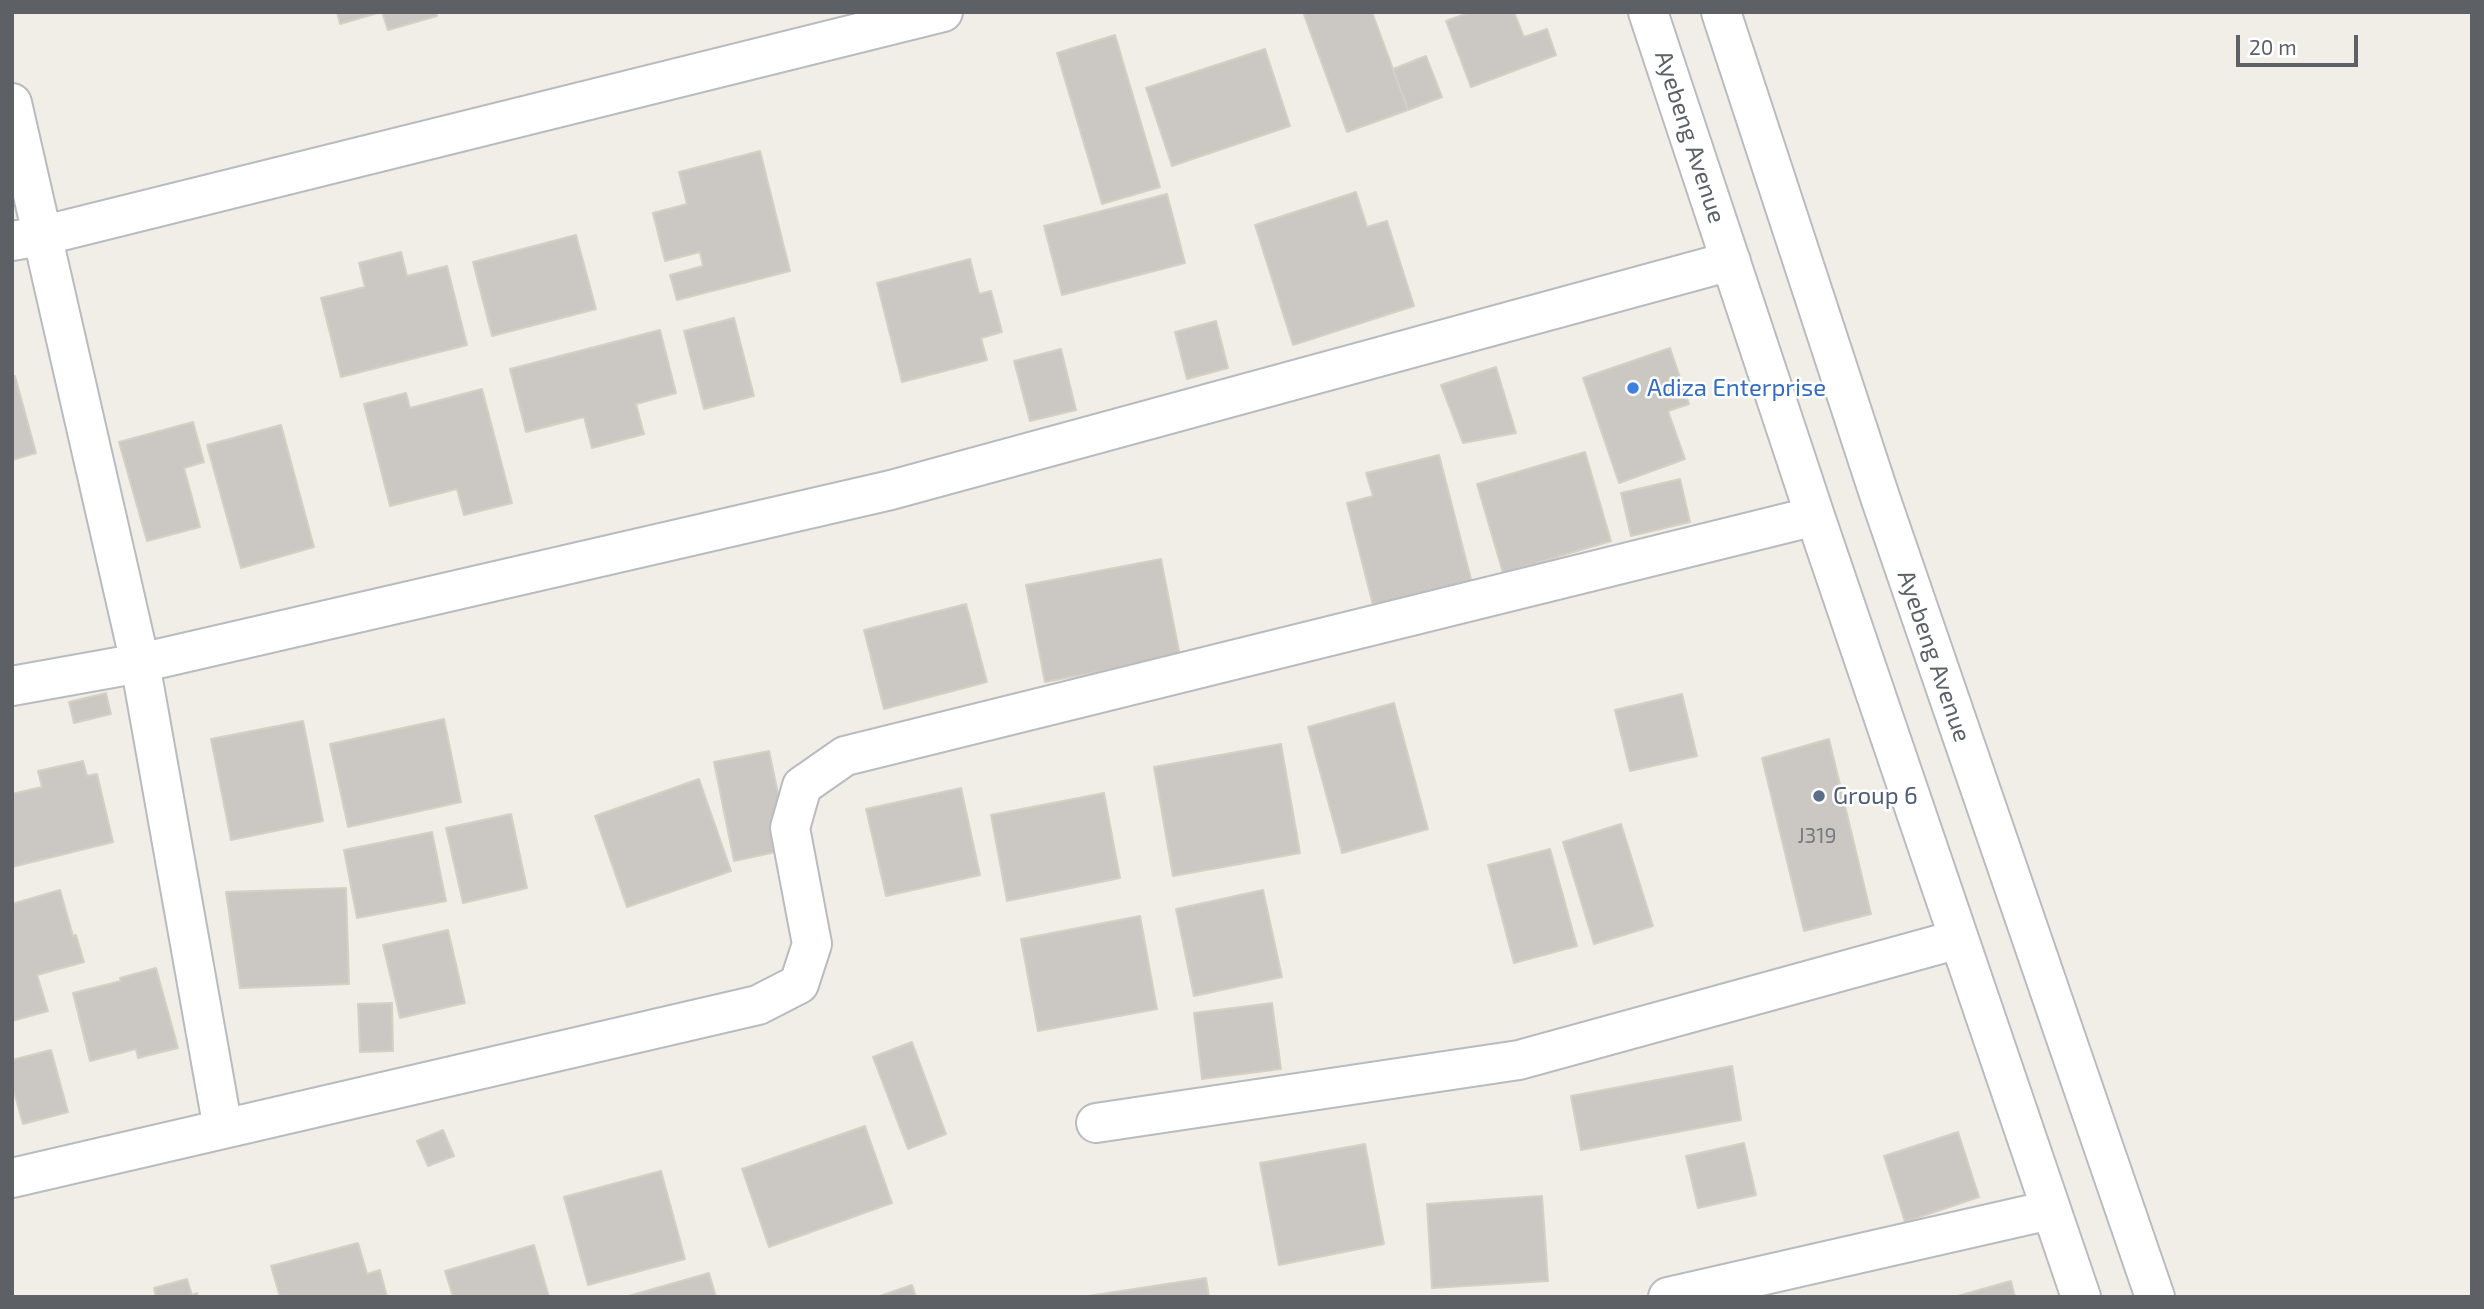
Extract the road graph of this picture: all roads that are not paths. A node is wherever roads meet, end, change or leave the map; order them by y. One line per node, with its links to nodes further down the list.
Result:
1 (943, 12): 5 (street)
2 (1648, 12): 6 (street, Ayebeng Avenue)
3 (1721, 12): 17 (street, Ayebeng Avenue)
4 (12, 103): 5 (street)
5 (27, 239): 8 (street)
6 (1731, 261): 7 (street, Ayebeng Avenue); 8 (street)
7 (1815, 516): 10 (street, Ayebeng Avenue); 12 (street)
8 (140, 663): 9 (street); 12 (street)
9 (12, 686)
10 (1959, 939): 11 (street); 14 (street, Ayebeng Avenue)
11 (1096, 1123)
12 (223, 1129): 13 (street)
13 (12, 1178)
14 (2050, 1210): 15 (street); 16 (street, Ayebeng Avenue)
15 (1668, 1297)
16 (2081, 1297)
17 (2155, 1297)

